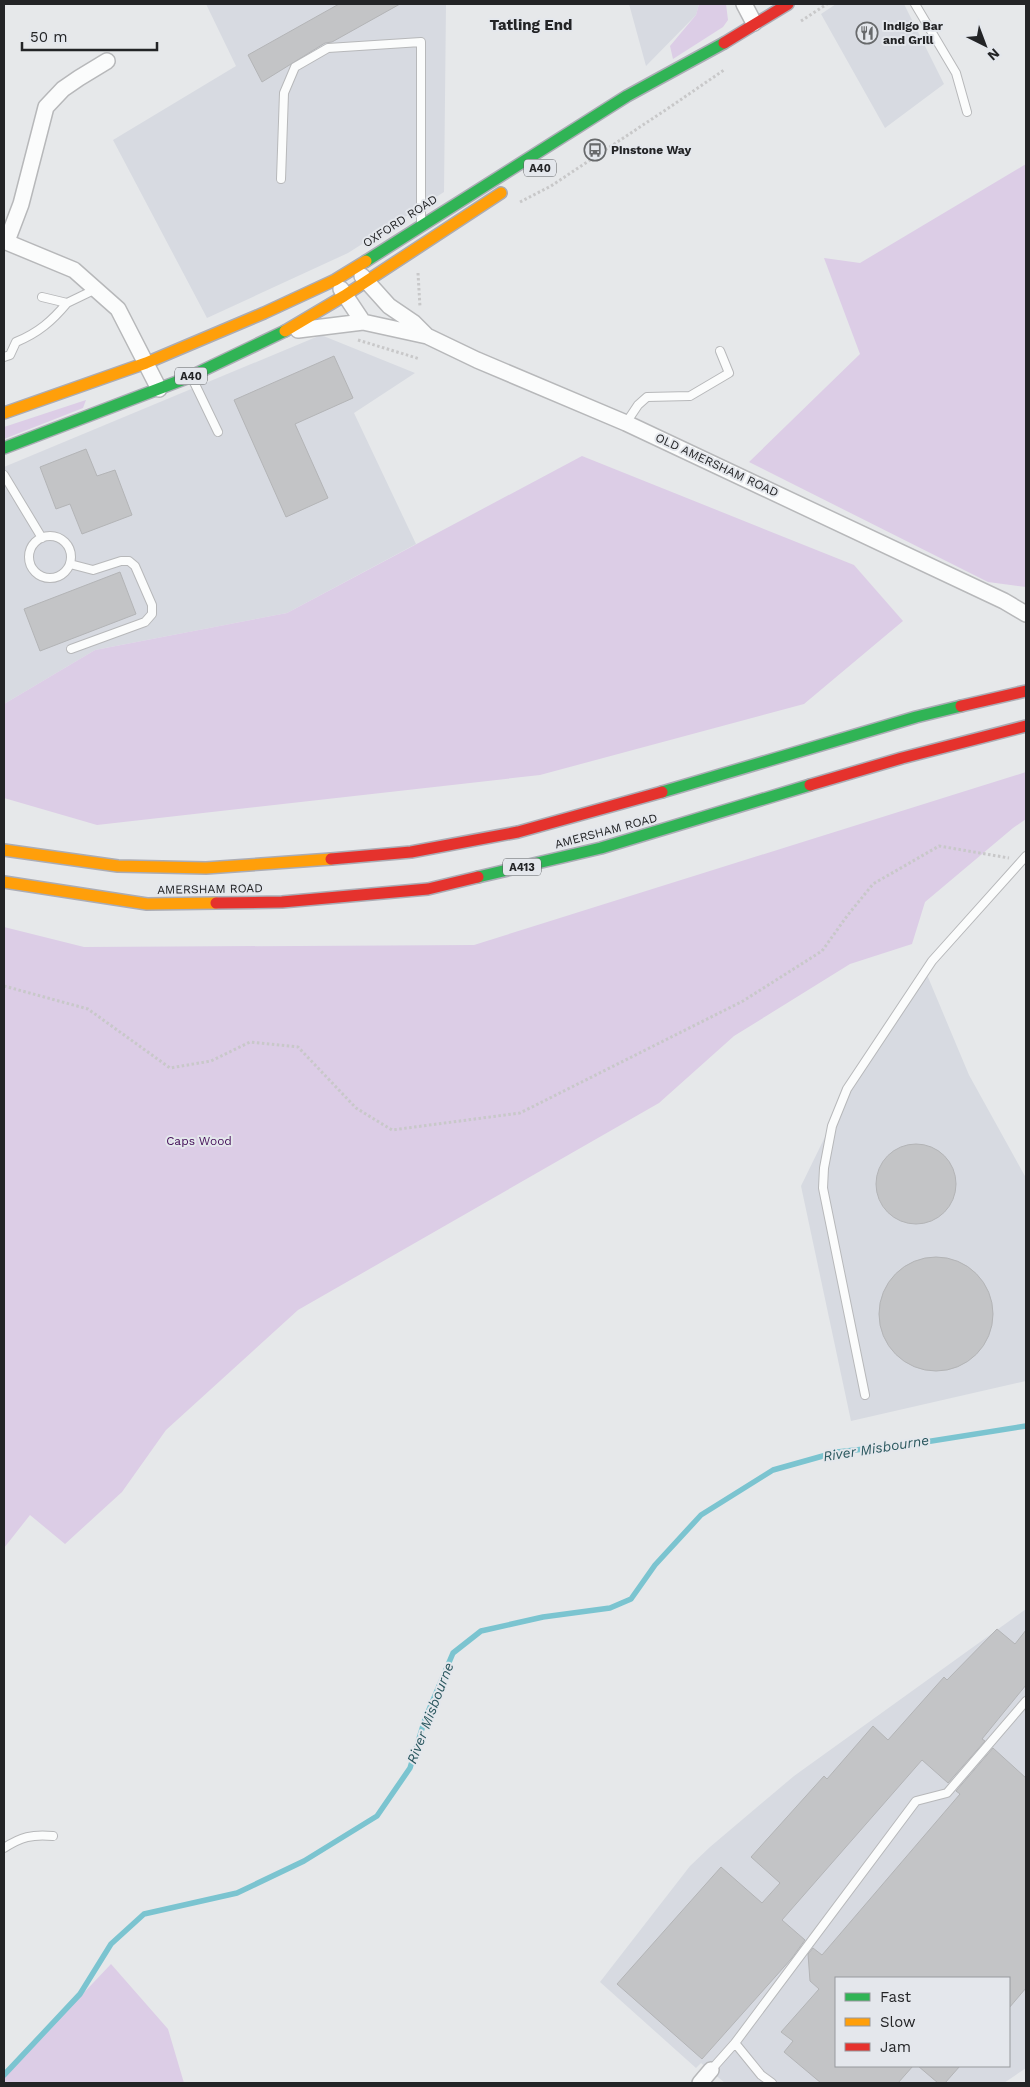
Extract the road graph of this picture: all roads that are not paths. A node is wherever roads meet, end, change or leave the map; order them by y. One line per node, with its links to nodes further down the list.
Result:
1 (744, 4): 4 (street)
2 (788, 4): 4 (main road, OXFORD ROAD / A40)
3 (916, 4): 8 (lane)
4 (754, 23): 5 (main road, OXFORD ROAD / A40)
5 (712, 51): 7 (main road, A40); 11 (main road, OXFORD ROAD / A40)
6 (107, 61): 12 (street)
7 (644, 100)
8 (967, 112)
9 (281, 179): 11 (lane)
10 (513, 186): 15 (main road, A40)
11 (421, 224): 13 (main road, OXFORD ROAD / A40)
12 (5, 241): 16 (street)
13 (355, 267): 14 (main road, OXFORD ROAD / A40); 15 (street, OLD AMERSHAM ROAD)
14 (334, 280): 17 (street); 25 (main road, OXFORD ROAD / A40)
15 (367, 281): 17 (main road, A40); 22 (street, OLD AMERSHAM ROAD)
16 (96, 289): 19 (lane); 25 (street)
17 (346, 295): 20 (street); 21 (main road, A40)
18 (42, 297): 19 (lane)
19 (67, 303): 24 (lane)
20 (363, 322): 21 (street, OLD AMERSHAM ROAD); 22 (street, OLD AMERSHAM ROAD)
21 (283, 331): 26 (main road, A40)
22 (427, 336): 29 (street, OLD AMERSHAM ROAD)
23 (720, 351): 29 (lane)
24 (4, 357)
25 (146, 363): 27 (street); 28 (main road, OXFORD ROAD / A40)
26 (191, 376): 27 (main road, A40); 30 (lane)
27 (159, 389): 31 (main road, A40)
28 (4, 413)
29 (626, 423): 35 (street, OLD AMERSHAM ROAD)
30 (218, 432)
31 (4, 448)
32 (4, 475): 33 (lane)
33 (42, 538): 34 (lane); 34 (lane)
34 (70, 564): 38 (lane)
35 (1004, 601): 36 (street, OLD AMERSHAM ROAD); 37 (street, OLD AMERSHAM ROAD)
36 (1026, 604)
37 (1026, 614)
38 (71, 649)
39 (1026, 691): 41 (main road)
40 (1026, 726): 43 (main road, AMERSHAM ROAD / A413)
41 (4, 850)
42 (1024, 858): 44 (lane)
43 (4, 882)
44 (865, 1395)
45 (1026, 1700): 48 (lane)
46 (53, 1836): 47 (lane)
47 (4, 1848)
48 (734, 2042): 49 (lane); 51 (lane)
49 (711, 2070): 50 (street)
50 (700, 2083)
51 (772, 2083)

